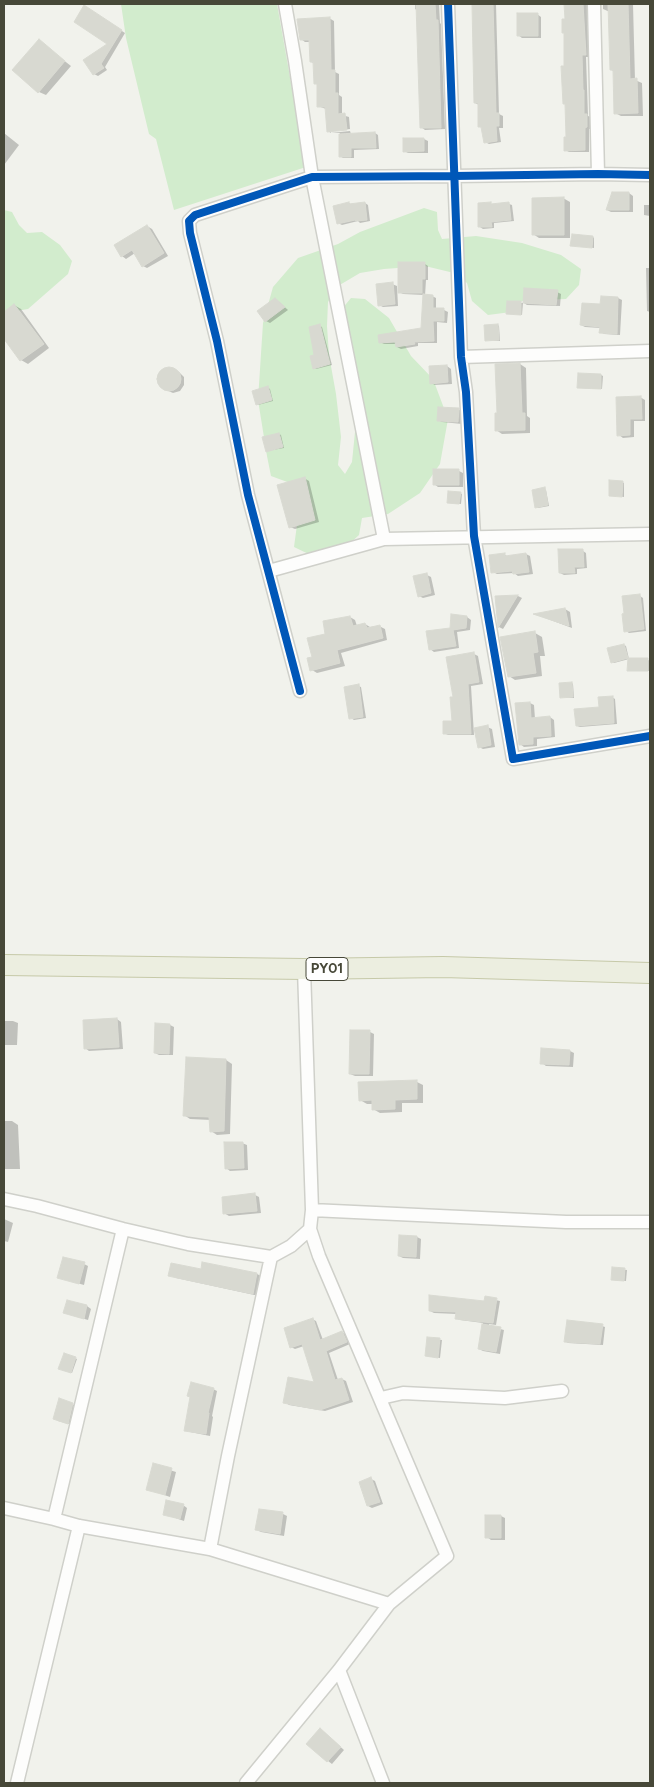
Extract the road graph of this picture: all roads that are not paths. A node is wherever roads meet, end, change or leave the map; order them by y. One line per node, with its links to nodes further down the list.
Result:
1 (285, 4): 7 (street)
2 (448, 4): 6 (street)
3 (594, 4): 4 (street)
4 (598, 174): 5 (street); 6 (street)
5 (650, 175)
6 (454, 176): 7 (street); 9 (street)
7 (312, 177): 12 (street); 13 (street)
8 (650, 351): 9 (street)
9 (461, 357): 11 (street)
10 (650, 534): 11 (street)
11 (474, 536): 12 (street); 15 (street)
12 (384, 540): 13 (street)
13 (268, 571): 14 (street)
14 (300, 691)
15 (650, 736)
16 (4, 965): 17 (highway, PY01)
17 (304, 969): 18 (highway, PY01); 20 (street)
18 (650, 972)
19 (4, 1199): 22 (street)
20 (312, 1210): 21 (street); 23 (street)
21 (650, 1222)
22 (123, 1229): 24 (street); 28 (street)
23 (310, 1229): 24 (street); 26 (street)
24 (271, 1257): 30 (street)
25 (562, 1391): 26 (street)
26 (381, 1398): 31 (street)
27 (4, 1508): 28 (street)
28 (54, 1519): 29 (street)
29 (79, 1526): 30 (street); 33 (street)
30 (210, 1549): 31 (street)
31 (389, 1604): 32 (street)
32 (339, 1670): 34 (street); 35 (street)
33 (17, 1783)
34 (246, 1783)
35 (383, 1783)

